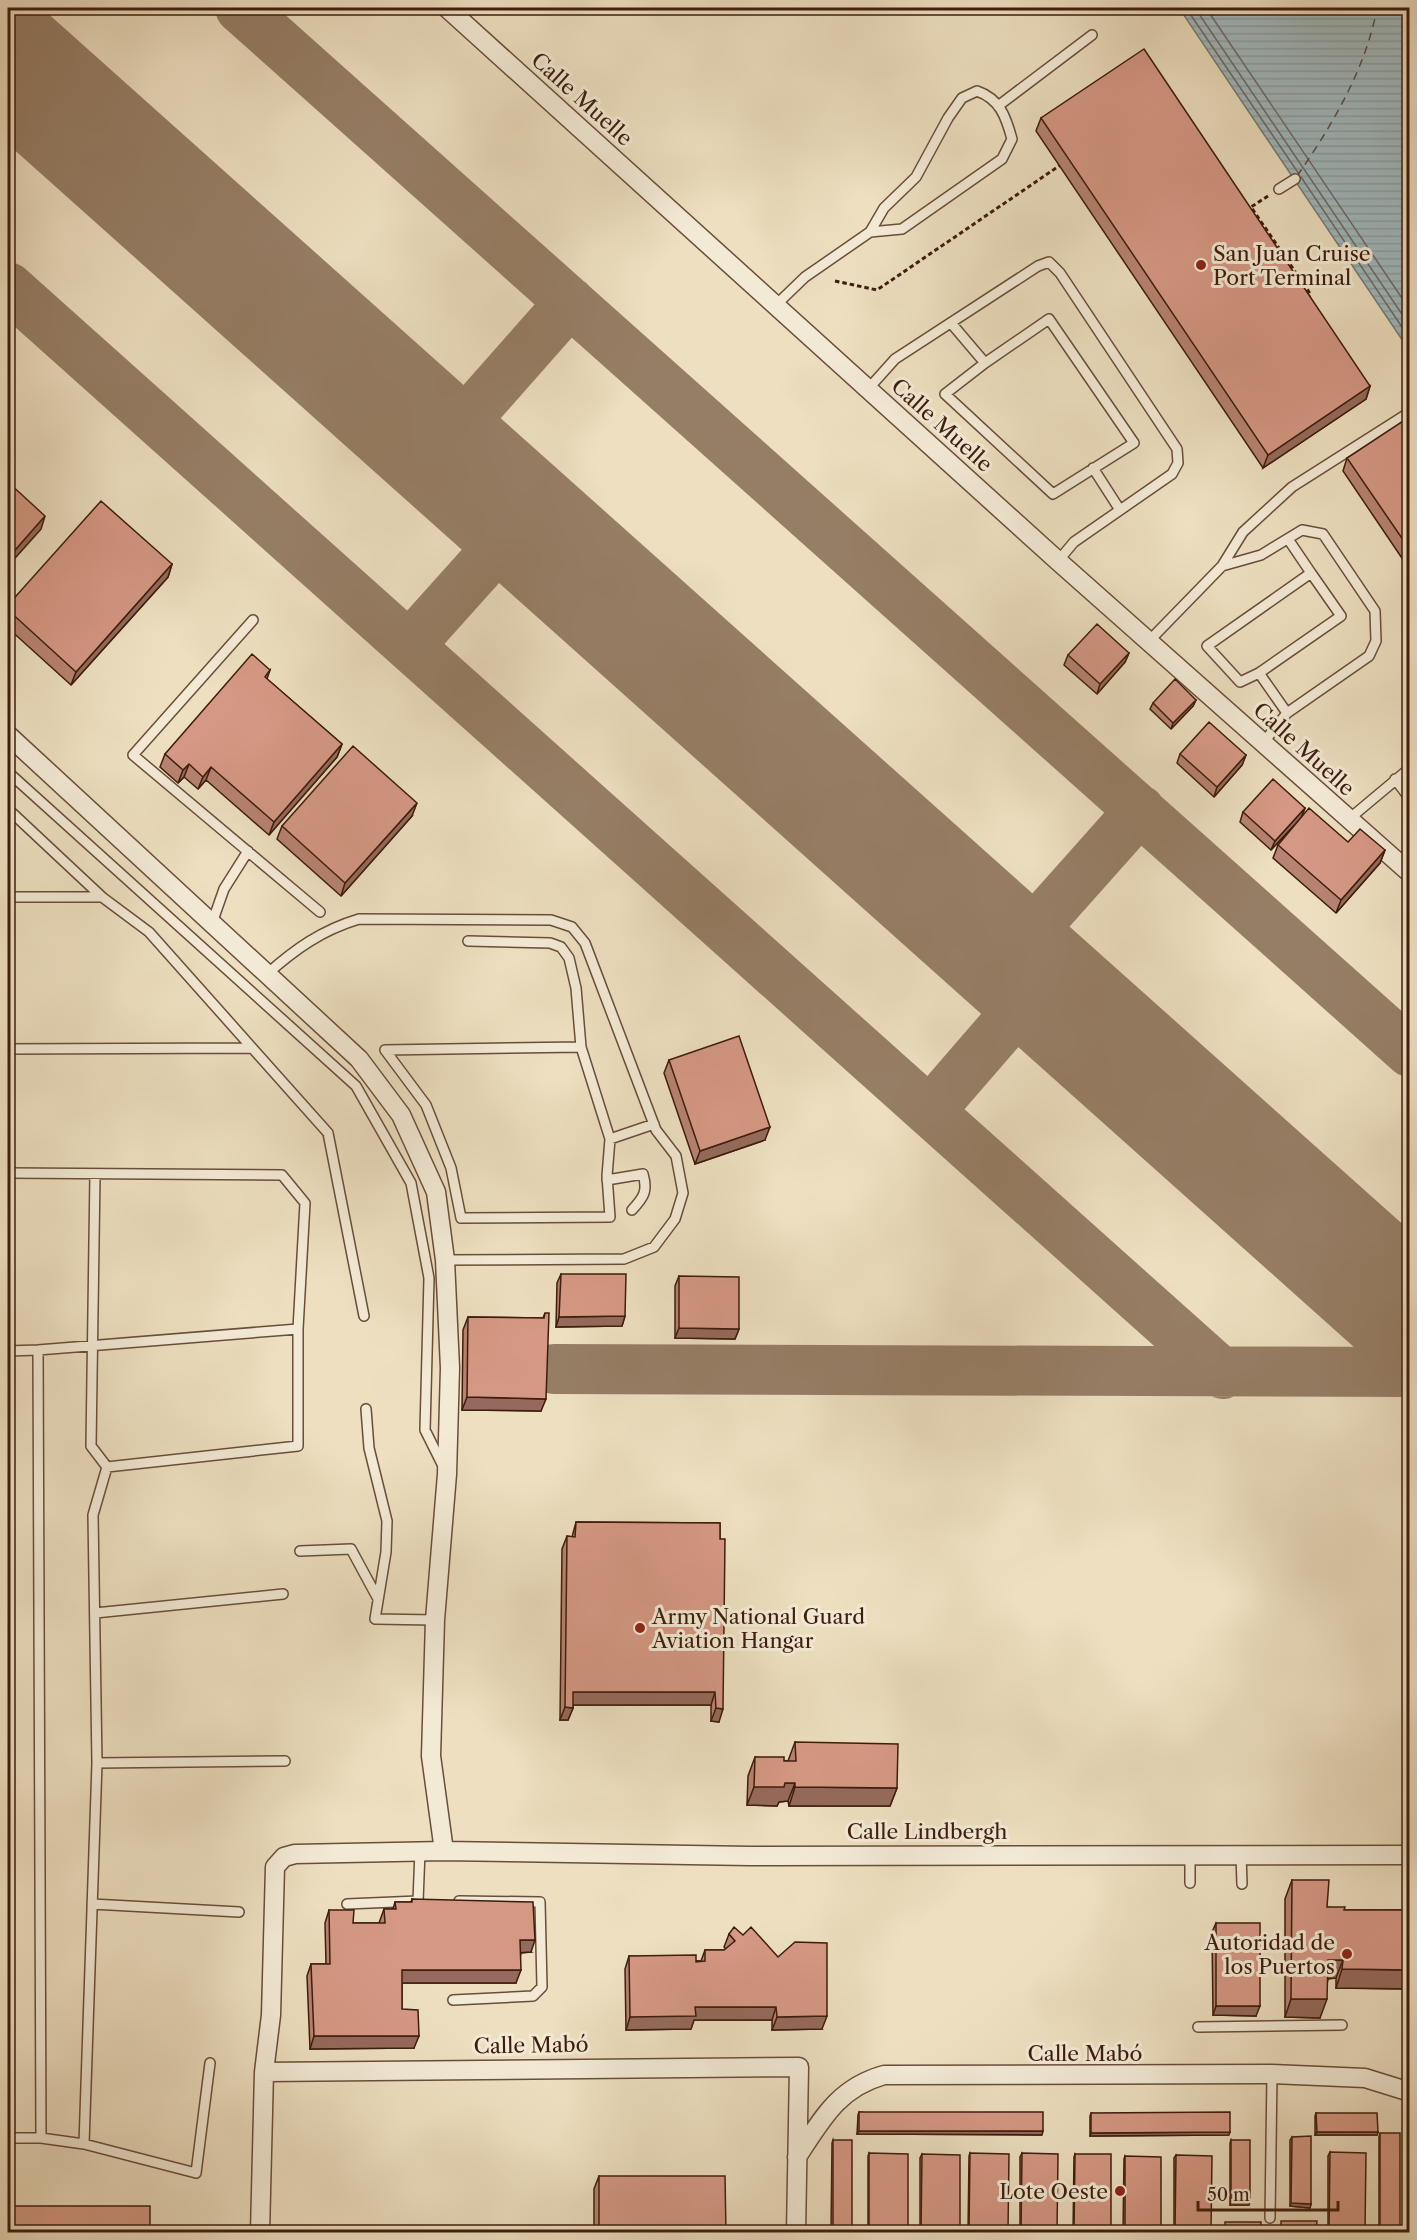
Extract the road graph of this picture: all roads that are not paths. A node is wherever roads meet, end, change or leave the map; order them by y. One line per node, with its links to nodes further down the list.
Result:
1 (447, 8): 7 (street, Calle Muelle)
2 (1092, 35): 3 (lane)
3 (998, 106): 6 (lane); 6 (lane)
4 (1294, 179): 5 (lane)
5 (1279, 189)
6 (870, 232): 7 (lane)
7 (776, 305): 10 (street, Calle Muelle)
8 (951, 323): 9 (lane); 10 (lane); 13 (lane)
9 (985, 363): 12 (lane); 12 (lane)
10 (869, 388): 15 (street, Calle Muelle)
11 (1410, 412): 16 (lane)
12 (1093, 468): 13 (lane)
13 (1120, 510): 15 (lane)
14 (1288, 539): 16 (lane); 17 (lane); 21 (lane)
15 (1058, 561): 19 (street, Calle Muelle)
16 (1222, 566): 19 (lane)
17 (1311, 573): 20 (lane); 20 (lane)
18 (253, 621): 30 (lane)
19 (1149, 641): 23 (street, Calle Muelle)
20 (1259, 673): 21 (lane)
21 (1287, 713): 23 (lane)
22 (8, 735): 35 (street)
23 (1263, 743): 29 (street, Calle Muelle)
24 (1410, 768): 26 (lane)
25 (8, 772): 55 (lane)
26 (1395, 779): 27 (lane); 29 (lane)
27 (1410, 799)
28 (8, 809): 33 (lane)
29 (1349, 819): 31 (street, Calle Muelle)
30 (248, 851): 34 (lane); 35 (lane)
31 (1410, 873)
32 (8, 897): 33 (lane)
33 (102, 897): 39 (lane)
34 (320, 912)
35 (212, 923): 37 (street)
36 (468, 941): 38 (lane)
37 (266, 975): 41 (lane); 47 (street)
38 (581, 1047): 42 (lane); 45 (lane)
39 (252, 1048): 40 (lane); 48 (lane)
40 (8, 1049)
41 (654, 1124): 42 (lane); 47 (lane)
42 (610, 1139): 45 (lane)
43 (8, 1173): 44 (lane)
44 (95, 1174): 49 (lane); 50 (lane)
45 (607, 1180): 46 (lane)
46 (632, 1210)
47 (445, 1260): 55 (street)
48 (364, 1316)
49 (298, 1329): 50 (lane); 54 (lane)
50 (93, 1346): 52 (lane); 54 (lane)
51 (8, 1350): 52 (lane)
52 (38, 1350): 84 (lane)
53 (366, 1409): 58 (lane)
54 (107, 1467): 59 (lane)
55 (447, 1474): 60 (street)
56 (300, 1551): 58 (lane)
57 (284, 1594): 59 (lane)
58 (377, 1597): 60 (lane)
59 (94, 1612): 62 (lane)
60 (435, 1620): 64 (street)
61 (285, 1761): 62 (lane)
62 (97, 1763): 73 (lane)
63 (420, 1851): 64 (street, Calle Lindbergh); 70 (lane); 80 (street, Calle Lindbergh)
64 (444, 1851): 65 (street, Calle Lindbergh)
65 (1190, 1853): 66 (street, Calle Lindbergh); 68 (lane)
66 (1241, 1854): 67 (street, Calle Lindbergh); 69 (lane)
67 (1410, 1855)
68 (1190, 1883)
69 (1242, 1884)
70 (418, 1901): 71 (lane); 74 (lane)
71 (430, 1901)
72 (454, 1901): 76 (lane)
73 (92, 1904): 75 (lane); 85 (lane)
74 (347, 1904)
75 (239, 1912)
76 (453, 2000)
77 (1342, 2025): 78 (lane)
78 (1198, 2027)
79 (210, 2063): 85 (lane)
80 (264, 2072): 86 (street, Calle Mabó); 88 (street)
81 (1272, 2074): 82 (street, Calle Mabó); 86 (street, Calle Mabó); 87 (lane)
82 (1410, 2092)
83 (8, 2138): 84 (lane)
84 (41, 2138): 85 (lane)
85 (84, 2144)
86 (796, 2159): 89 (street)
87 (1270, 2218)
88 (260, 2232)
89 (796, 2232)

